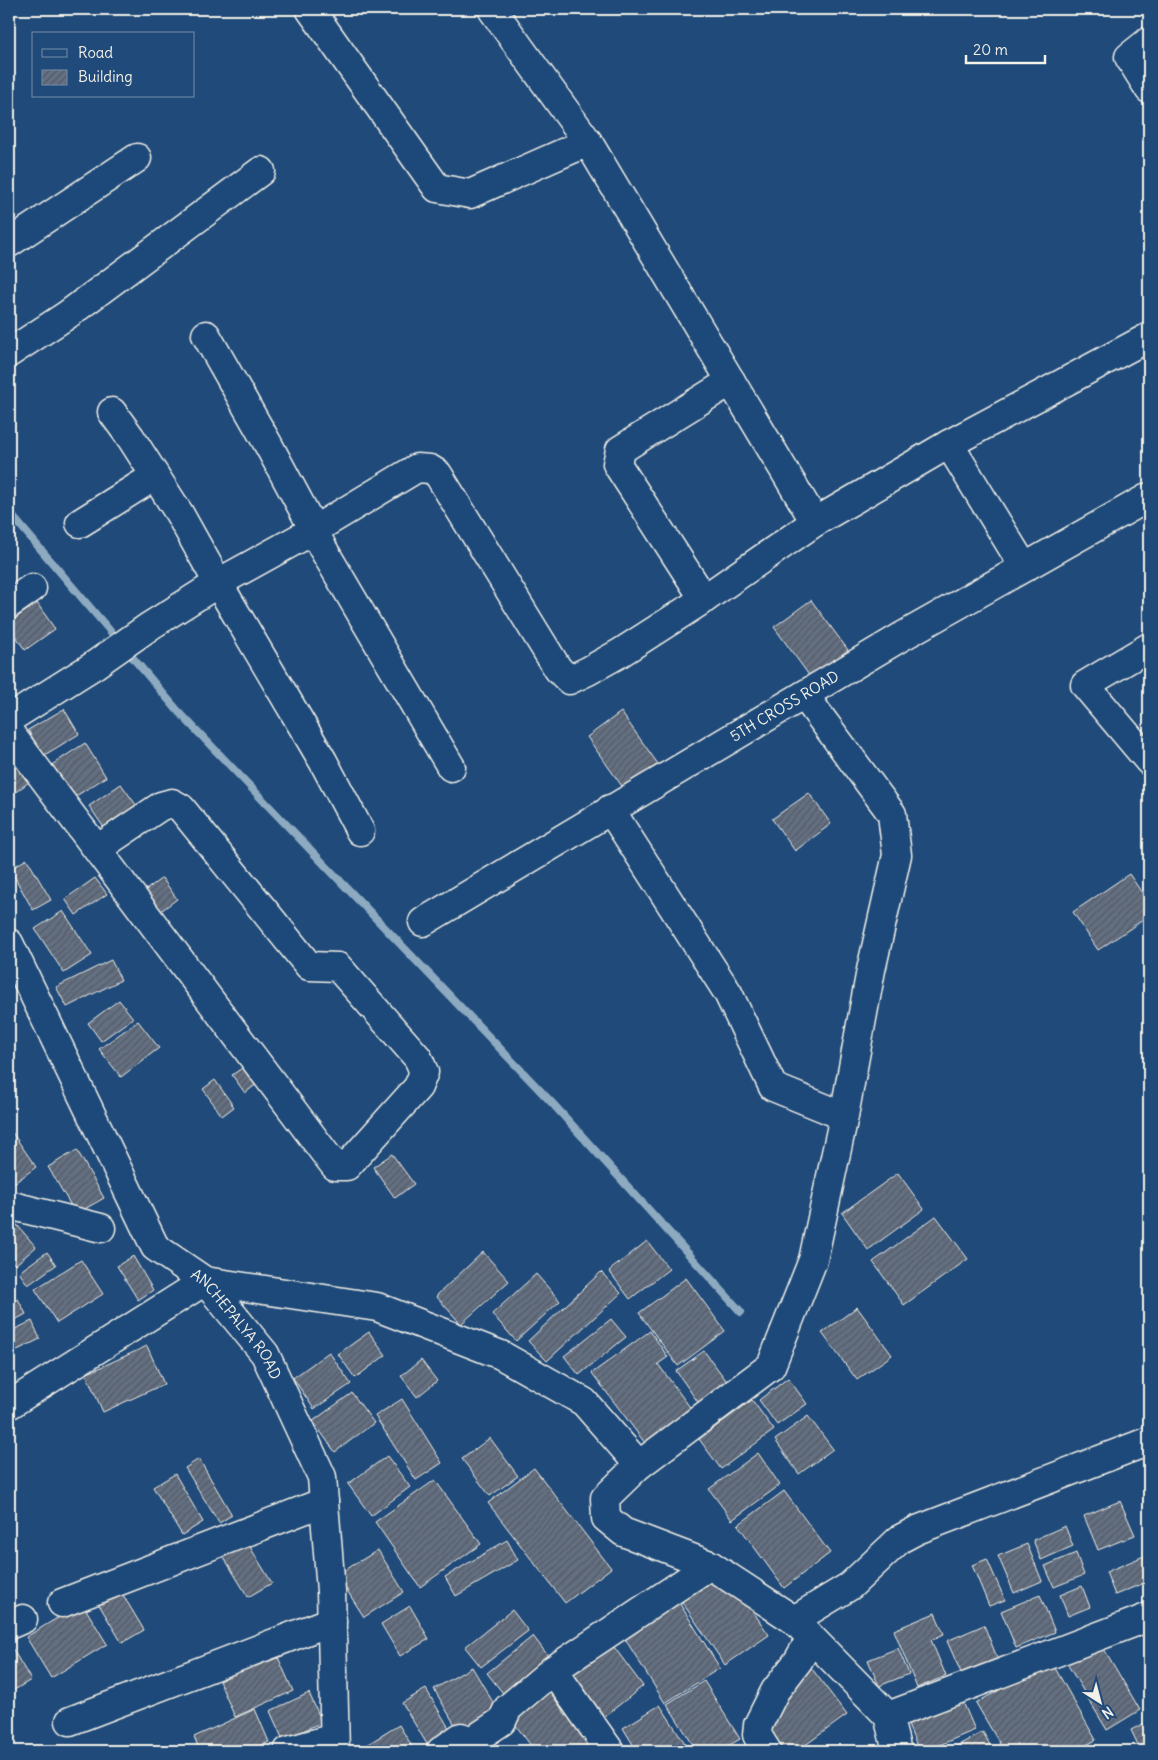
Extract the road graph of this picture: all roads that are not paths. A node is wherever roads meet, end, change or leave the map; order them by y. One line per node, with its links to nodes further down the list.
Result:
1 (310, 9): 5 (street)
2 (492, 9): 5 (street)
3 (1149, 41): 4 (street)
4 (1149, 89)
5 (588, 142): 12 (street)
6 (137, 158): 8 (street)
7 (261, 171): 11 (street)
8 (9, 243)
9 (206, 335): 19 (street)
10 (1149, 337): 14 (street)
11 (9, 353)
12 (731, 382): 17 (street); 23 (street)
13 (112, 412): 15 (street)
14 (948, 444): 17 (street); 20 (street)
15 (155, 476): 18 (street); 21 (street)
16 (1149, 497): 20 (street, 5TH CROSS ROAD)
17 (815, 522): 23 (street)
18 (80, 523)
19 (314, 530): 21 (street); 23 (street); 30 (street)
20 (1024, 567): 26 (street, 5TH CROSS ROAD)
21 (218, 583): 27 (street); 32 (street)
22 (32, 588): 24 (street)
23 (704, 599)
24 (9, 604)
25 (1149, 647): 29 (street)
26 (804, 695): 31 (street, 5TH CROSS ROAD); 36 (street)
27 (9, 719)
28 (9, 732): 33 (street)
29 (1149, 761)
30 (451, 767)
31 (610, 809): 34 (street, 5TH CROSS ROAD); 36 (street)
32 (360, 831)
33 (97, 849): 33 (street)
34 (423, 922)
35 (9, 944): 39 (street, ANCHEPALYA ROAD)
36 (844, 1116): 42 (street)
37 (9, 1206): 38 (street)
38 (100, 1228)
39 (205, 1281): 40 (street); 42 (street); 43 (street, ANCHEPALYA ROAD)
40 (9, 1405)
41 (1149, 1441): 48 (street)
42 (639, 1465): 44 (street)
43 (324, 1502): 45 (street); 47 (street, ANCHEPALYA ROAD)
44 (710, 1565): 48 (street); 49 (street)
45 (62, 1603)
46 (1149, 1617): 50 (street)
47 (332, 1621): 51 (street); 52 (street, ANCHEPALYA ROAD)
48 (802, 1629): 50 (street); 56 (street)
49 (553, 1670): 54 (street); 55 (street)
50 (888, 1716): 57 (street)
51 (70, 1721)
52 (334, 1745): 53 (street)
53 (288, 1751)
54 (441, 1751)
55 (610, 1751)
56 (767, 1751)
57 (897, 1751)

